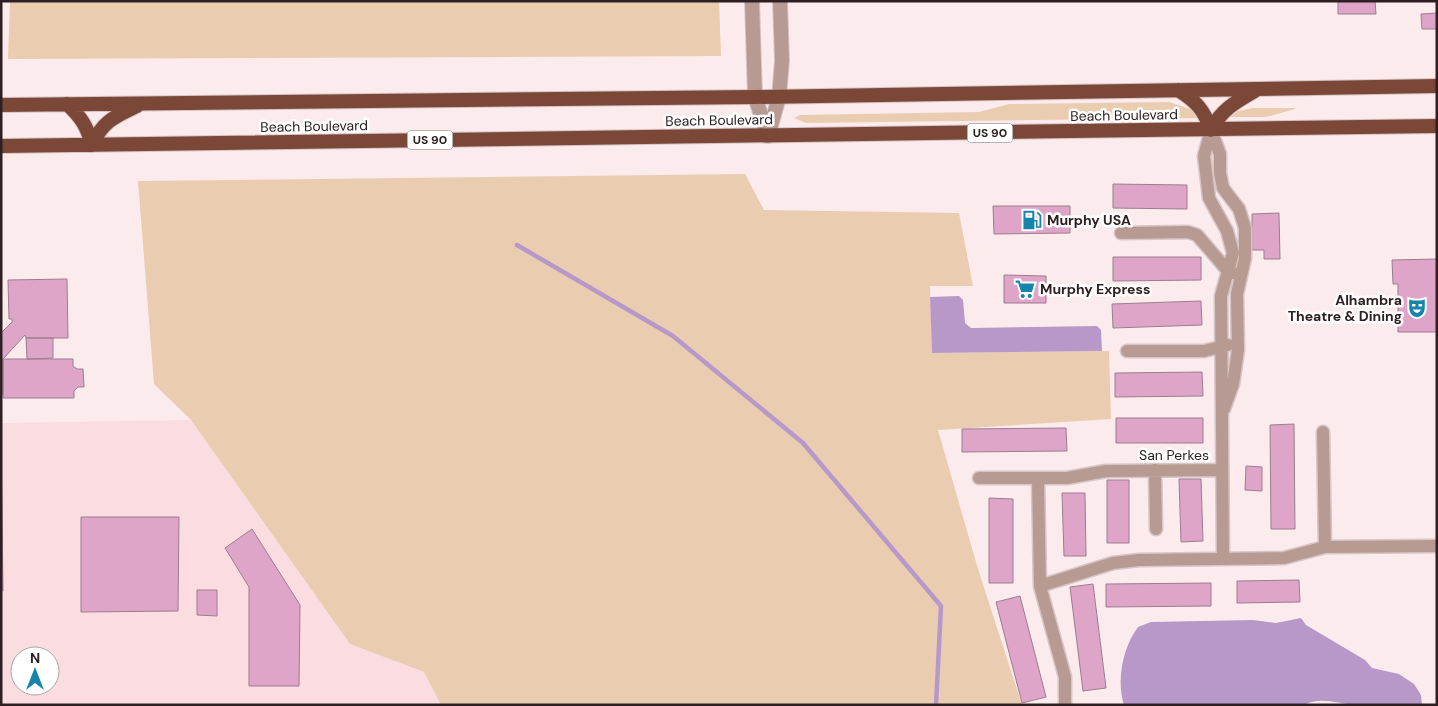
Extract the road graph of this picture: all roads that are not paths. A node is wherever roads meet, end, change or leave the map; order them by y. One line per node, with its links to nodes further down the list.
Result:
1 (752, 1): 6 (street)
2 (780, 1): 7 (street)
3 (1437, 86): 4 (highway)
4 (1260, 88): 5 (highway); 12 (highway)
5 (1177, 89): 7 (highway); 12 (highway)
6 (755, 97): 7 (highway); 8 (highway); 13 (street)
7 (779, 97): 13 (street)
8 (142, 103): 9 (highway); 14 (highway)
9 (67, 104): 10 (highway); 14 (highway)
10 (1, 105)
11 (1437, 126): 12 (highway, Beach Boulevard / US 90)
12 (1211, 130): 13 (highway, Beach Boulevard / US 90); 17 (street, San Perkes); 17 (street)
13 (768, 136): 14 (highway, Beach Boulevard / US 90)
14 (92, 145): 15 (highway, Beach Boulevard / US 90)
15 (1, 146)
16 (1121, 233): 17 (street)
17 (1234, 273): 18 (street); 19 (street, San Perkes)
18 (1238, 343): 19 (street); 21 (street)
19 (1221, 346): 20 (street); 21 (street, San Perkes)
20 (1127, 351)
21 (1221, 418): 24 (street, San Perkes)
22 (1323, 432): 28 (street)
23 (1155, 470): 24 (street, San Perkes); 26 (street, San Perkes); 27 (street)
24 (1221, 470): 30 (street)
25 (979, 478): 26 (street, San Perkes)
26 (1038, 479): 31 (street)
27 (1156, 529)
28 (1325, 546): 29 (street); 30 (street)
29 (1437, 546)
30 (1223, 558): 31 (street)
31 (1040, 586): 32 (street)
32 (1065, 705)

